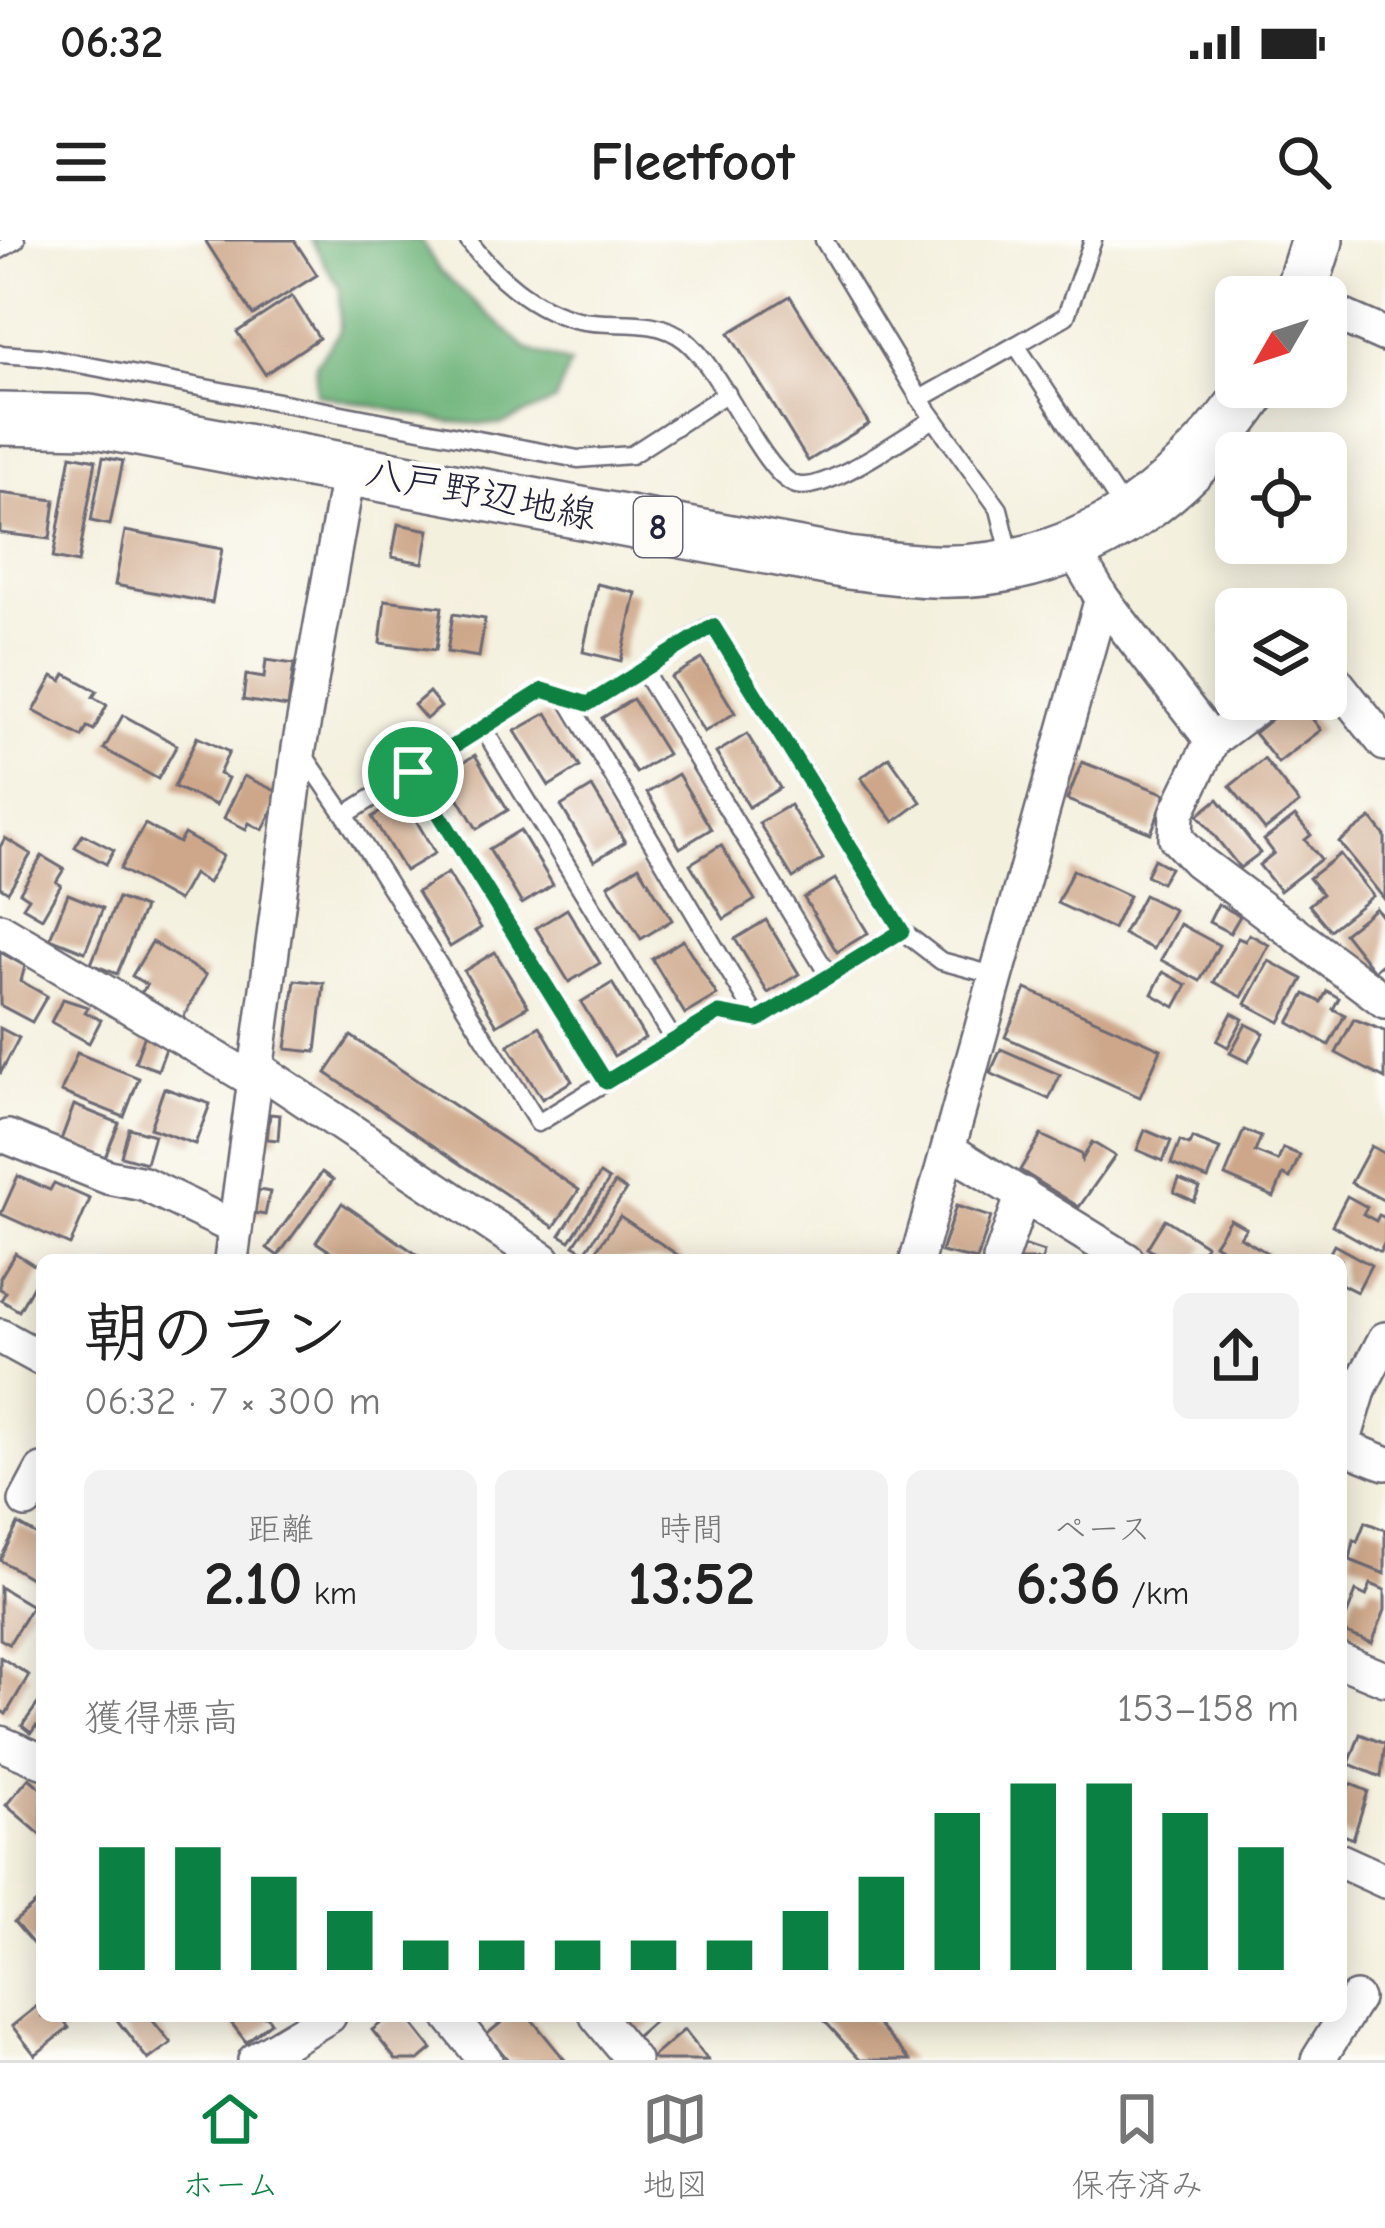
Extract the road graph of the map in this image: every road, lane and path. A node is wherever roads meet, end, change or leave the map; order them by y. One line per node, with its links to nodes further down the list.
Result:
1 (16, 240): 6 (lane)
2 (467, 240): 12 (lane)
3 (824, 240): 13 (lane)
4 (1093, 240): 10 (lane)
5 (1317, 240): 7 (main road)
6 (0, 250)
7 (1306, 276)
8 (1347, 318): 9 (street)
9 (1385, 334)
10 (1016, 345): 13 (lane); 18 (lane)
11 (0, 354): 12 (lane)
12 (727, 393): 16 (lane)
13 (920, 399): 16 (lane)
14 (1241, 408): 18 (main road, 八戸野辺地線 / 8)
15 (0, 419): 17 (main road, 八戸野辺地線 / 8)
16 (934, 419): 20 (lane)
17 (349, 469): 20 (main road, 八戸野辺地線 / 8); 29 (street)
18 (1129, 518): 19 (main road, 八戸野辺地線 / 8)
19 (1072, 548): 20 (main road, 八戸野辺地線 / 8); 21 (street)
20 (1013, 563)
21 (1102, 598): 27 (street); 35 (street)
22 (643, 670): 24 (lane); 33 (lane); 34 (lane)
23 (1347, 696): 28 (street)
24 (566, 697): 26 (lane); 37 (lane)
25 (1239, 720): 27 (street)
26 (483, 728): 30 (lane); 38 (lane)
27 (1212, 740): 36 (street)
28 (1385, 744)
29 (299, 748): 31 (lane); 39 (street)
30 (413, 772): 31 (lane); 40 (lane)
31 (345, 815): 40 (lane)
32 (0, 930): 39 (street)
33 (902, 931): 34 (lane); 35 (lane)
34 (829, 976): 37 (lane)
35 (997, 976): 42 (street)
36 (1385, 1000)
37 (758, 1020): 38 (lane)
38 (674, 1041): 40 (lane)
39 (256, 1074): 44 (street); 45 (street)
40 (606, 1082)
41 (8, 1138): 44 (street)
42 (949, 1150): 43 (street); 46 (street)
43 (1023, 1195): 47 (street); 48 (street)
44 (237, 1249)
45 (535, 1254)
46 (918, 1254)
47 (1002, 1254)
48 (1117, 1254)
49 (0, 1336): 51 (street)
50 (1385, 1339): 52 (street)
51 (36, 1356)
52 (1347, 1431)
53 (1347, 1450): 54 (street)
54 (1385, 1462)
55 (36, 1482): 56 (street)
56 (26, 1501)
57 (1347, 1663): 58 (street)
58 (1385, 1678)
59 (0, 1743): 60 (street)
60 (36, 1758)
61 (1347, 1864): 62 (street)
62 (1385, 1881)
63 (319, 2022): 67 (street)
64 (454, 2022): 68 (street)
65 (601, 2022): 69 (street)
66 (1346, 2022): 70 (street)
67 (255, 2060)
68 (485, 2060)
69 (633, 2060)
70 (1318, 2060)

